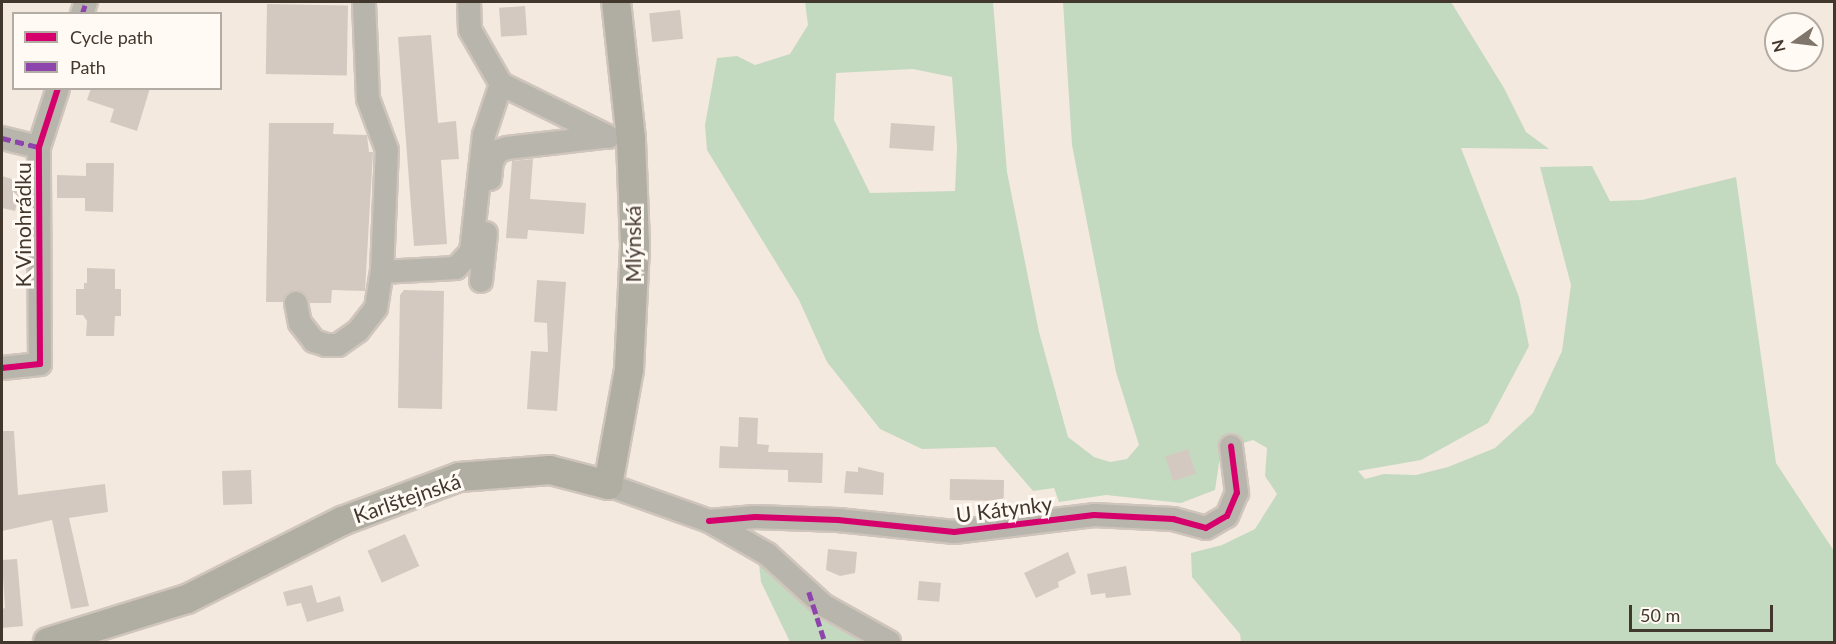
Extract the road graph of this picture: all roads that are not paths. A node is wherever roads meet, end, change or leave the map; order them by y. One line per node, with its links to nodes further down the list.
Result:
1 (364, 2): 9 (street)
2 (469, 2): 4 (street)
3 (616, 2): 7 (main road, Mlýnská)
4 (501, 84): 7 (street); 9 (street)
5 (57, 90): 8 (street, K Vinohrádku)
6 (2, 138): 8 (street)
7 (617, 138): 10 (street); 14 (main road, Mlýnská)
8 (39, 147): 12 (street, K Vinohrádku)
9 (382, 272): 11 (street)
10 (481, 281)
11 (296, 303)
12 (2, 368)
13 (1231, 446): 15 (street, U Kátynky)
14 (608, 485): 15 (street, Karlštejnská); 16 (main road, Karlštejnská)
15 (709, 520): 17 (street, Karlštejnská)
16 (48, 642)
17 (889, 642)

